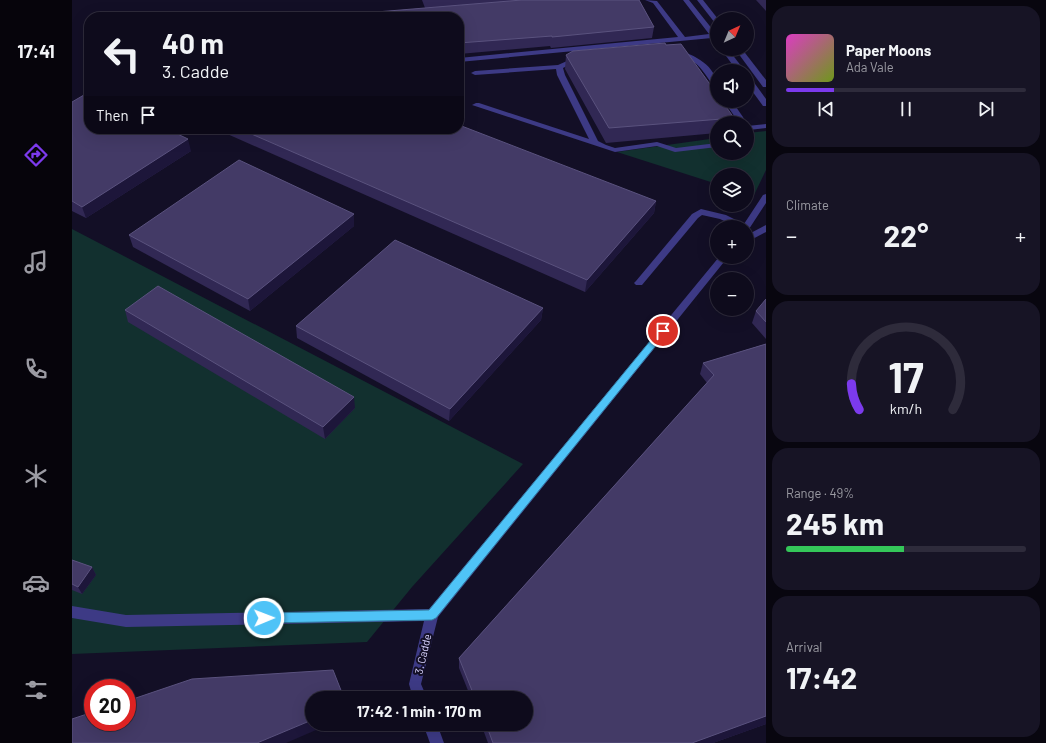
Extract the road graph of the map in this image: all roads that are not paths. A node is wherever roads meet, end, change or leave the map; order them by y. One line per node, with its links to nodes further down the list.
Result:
1 (648, 0): 7 (street)
2 (686, 0): 5 (street)
3 (700, 0): 4 (street)
4 (710, 13)
5 (710, 30)
6 (710, 38): 7 (street)
7 (683, 39): 11 (street)
8 (667, 53): 16 (street)
9 (729, 56): 13 (street)
10 (743, 56): 17 (street)
11 (464, 60)
12 (584, 60): 14 (street)
13 (736, 64)
14 (559, 67): 15 (street); 23 (street)
15 (475, 73)
16 (710, 76)
17 (766, 85)
18 (754, 88): 19 (street)
19 (766, 104)
20 (476, 105): 23 (street)
21 (766, 126): 22 (street)
22 (754, 127)
23 (595, 142): 24 (street)
24 (710, 146)
25 (766, 197): 27 (street)
26 (730, 220): 31 (street)
27 (750, 220)
28 (766, 228): 29 (street)
29 (754, 235)
30 (718, 264): 33 (street, 3. Cadde)
31 (639, 283)
32 (72, 612): 33 (street)
33 (432, 614): 34 (street, 3. Cadde)
34 (418, 691)
35 (433, 731): 36 (street)
36 (437, 743)

